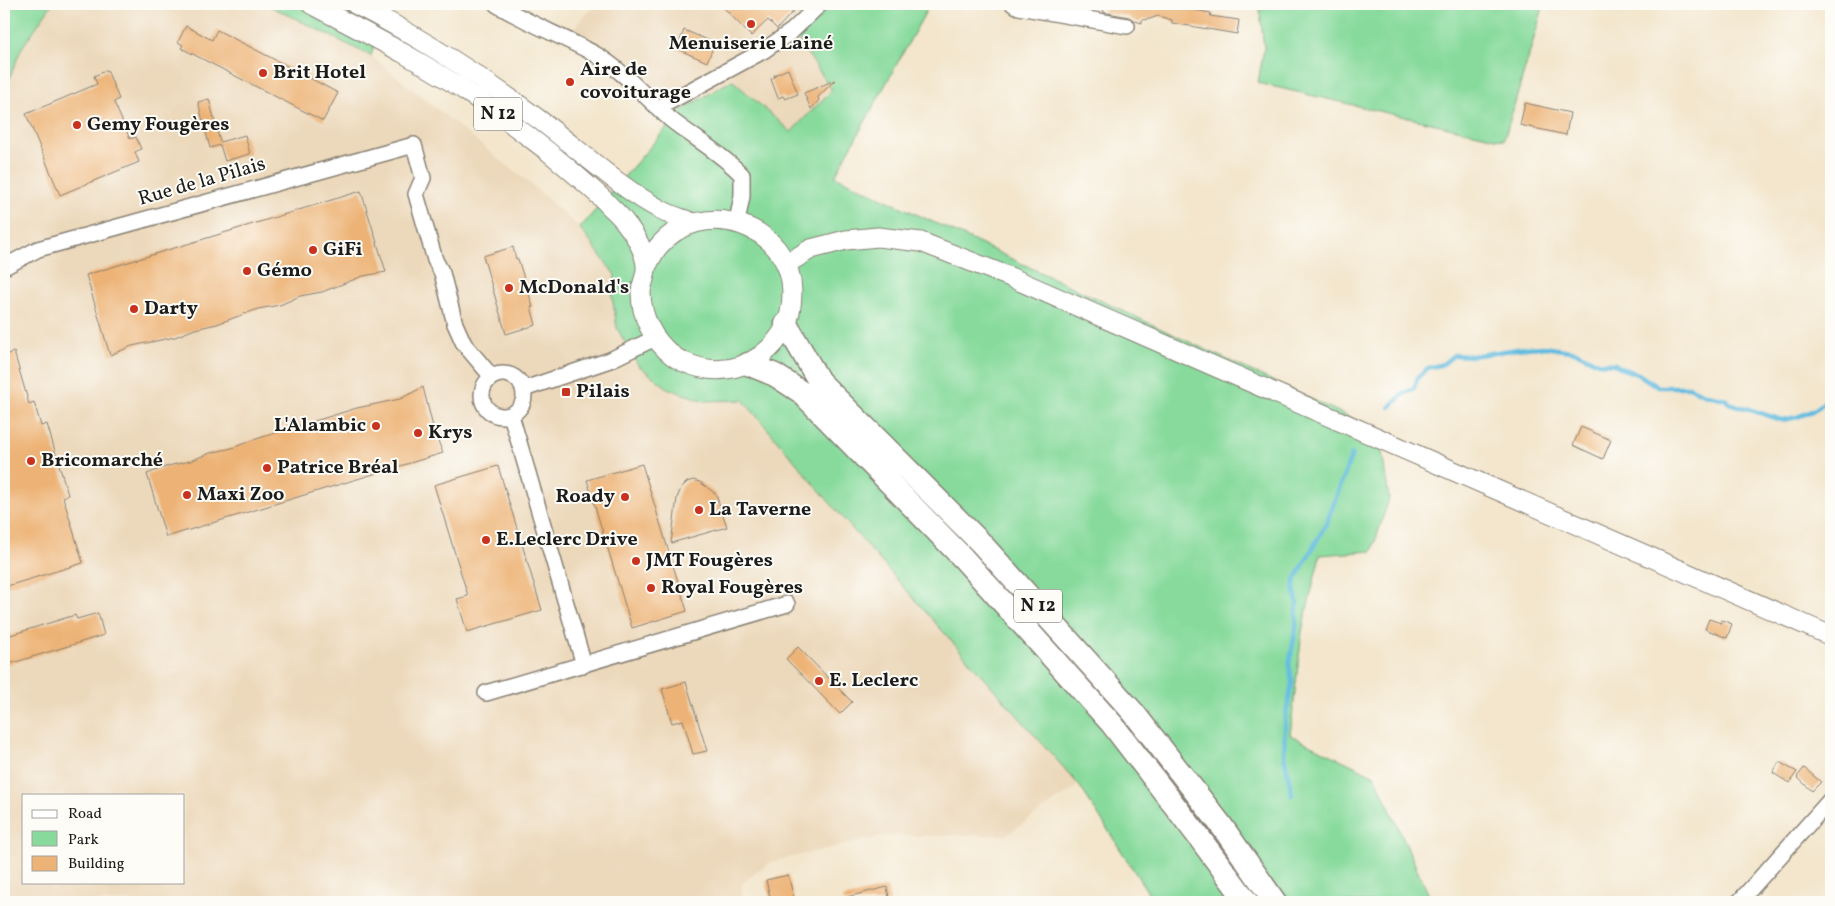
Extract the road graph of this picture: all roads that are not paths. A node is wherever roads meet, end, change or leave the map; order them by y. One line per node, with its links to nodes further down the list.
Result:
1 (311, 4): 12 (main road, N 12)
2 (355, 4): 9 (main road, N 12)
3 (496, 4): 7 (street)
4 (820, 4): 7 (street)
5 (1013, 4): 6 (street)
6 (1127, 26)
7 (658, 108): 8 (street)
8 (737, 222): 9 (main road); 10 (main road)
9 (694, 223): 12 (main road)
10 (786, 264): 13 (main road); 20 (main road)
11 (4, 267): 16 (street, Rue de la Pilais)
12 (646, 267): 14 (main road)
13 (786, 324): 15 (main road); 25 (highway, N 12)
14 (655, 338): 15 (main road); 17 (street)
15 (748, 364): 24 (highway, N 12)
16 (492, 377): 17 (street); 18 (street)
17 (524, 389): 18 (street)
18 (511, 415): 21 (street)
19 (787, 604): 21 (street)
20 (1831, 636)
21 (584, 665): 22 (street)
22 (486, 693)
23 (1831, 799): 26 (street)
24 (1247, 902)
25 (1276, 902)
26 (1738, 902)

